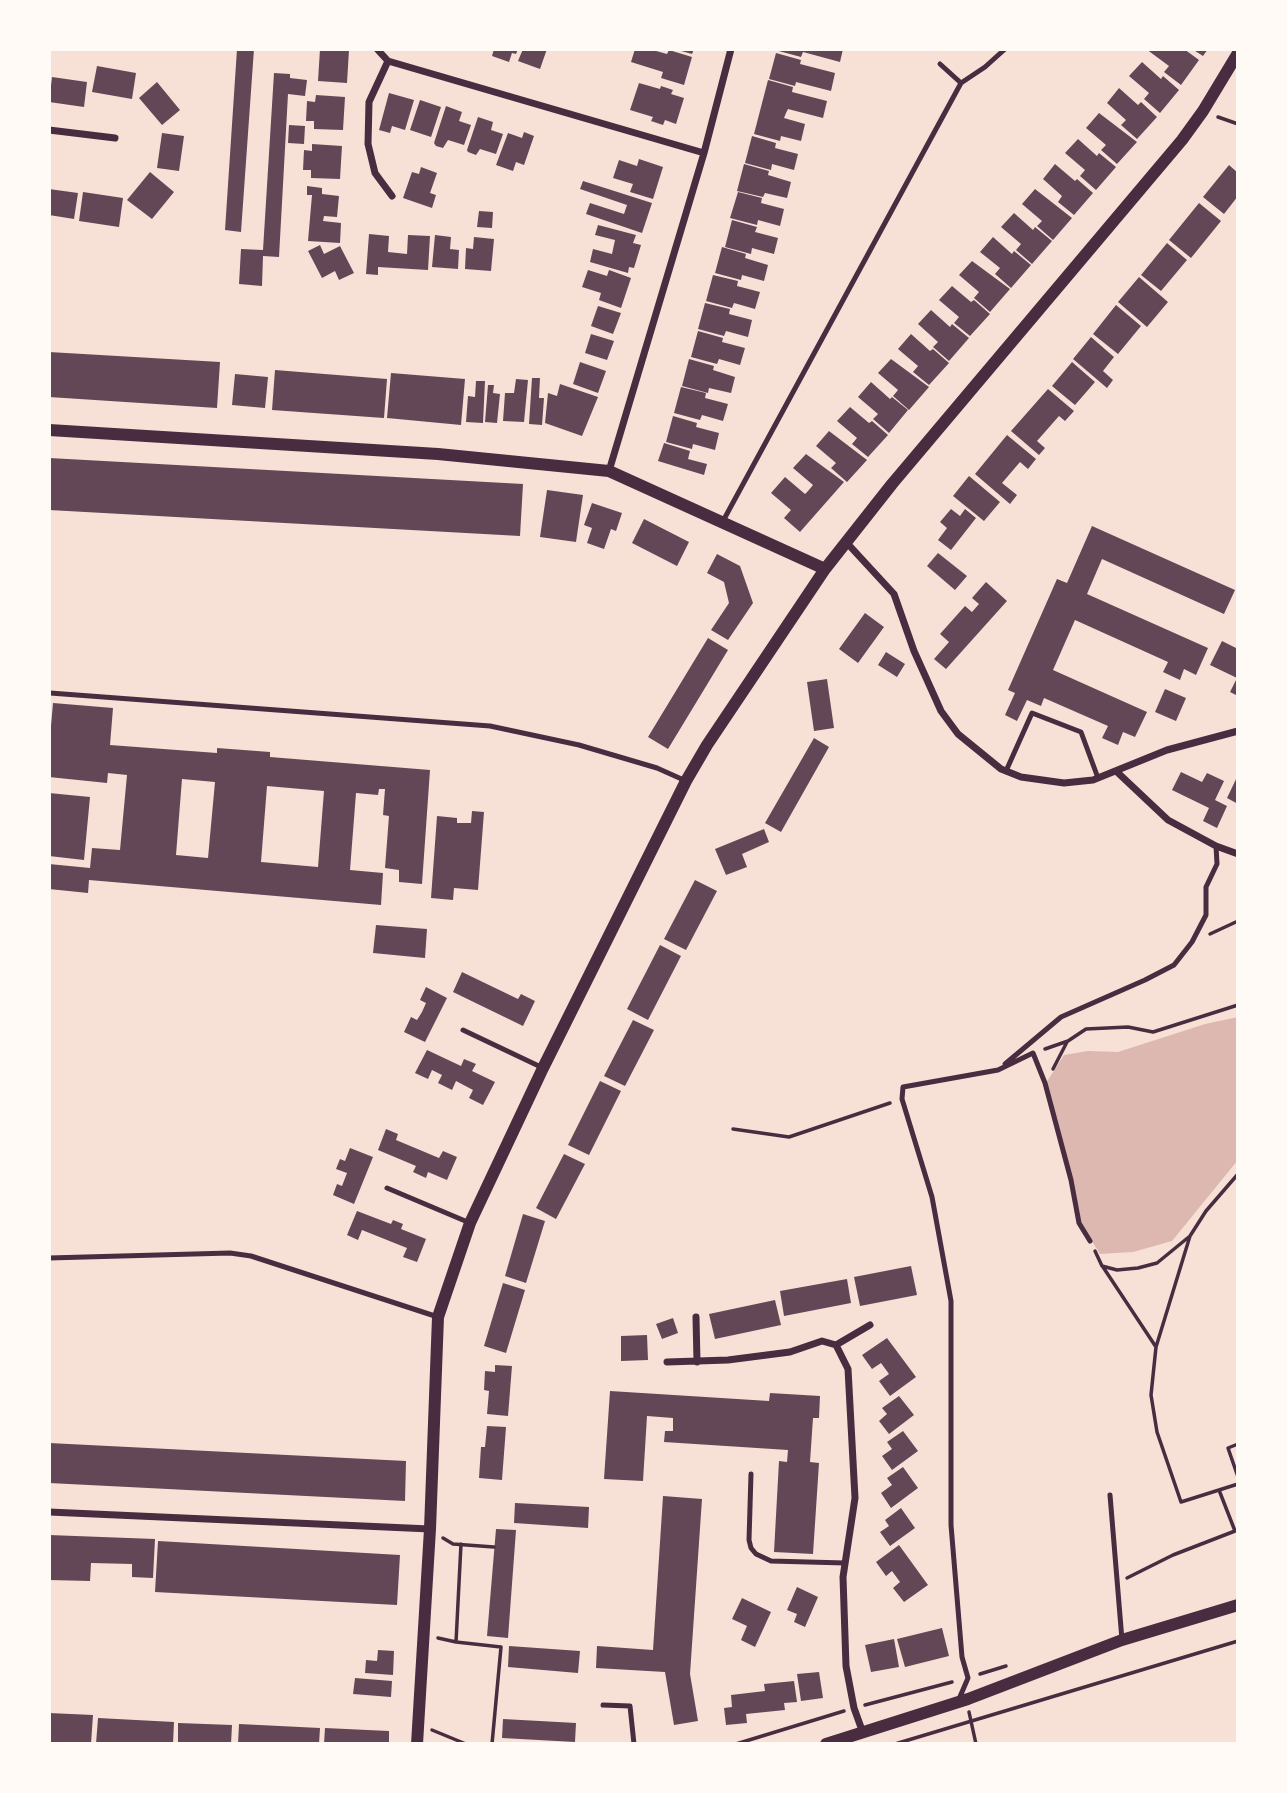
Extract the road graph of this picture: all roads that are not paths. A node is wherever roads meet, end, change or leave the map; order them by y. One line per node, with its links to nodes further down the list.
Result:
1 (377, 49): 5 (street)
2 (731, 49): 10 (street)
3 (1005, 49): 7 (lane)
4 (1238, 53): 15 (street)
5 (387, 61): 10 (street); 11 (street)
6 (940, 64): 7 (lane)
7 (961, 83): 14 (lane)
8 (49, 130): 9 (street)
9 (115, 138)
10 (704, 153): 13 (street)
11 (392, 196)
12 (49, 430): 13 (street)
13 (609, 471): 14 (street)
14 (723, 521): 16 (street)
15 (847, 543): 16 (street); 19 (street)
16 (825, 569): 22 (street)
17 (50, 693): 22 (lane)
18 (1238, 732): 20 (street)
19 (1006, 771): 21 (street); 21 (lane)
20 (1116, 771): 21 (street); 23 (street)
21 (1098, 778)
22 (686, 781): 26 (street)
23 (1216, 846): 24 (street); 27 (lane)
24 (1238, 854)
25 (463, 1030): 26 (lane)
26 (543, 1068): 29 (street)
27 (998, 1070): 30 (lane); 45 (lane)
28 (387, 1188): 29 (lane)
29 (470, 1223): 32 (street)
30 (1090, 1241)
31 (49, 1258): 32 (lane)
32 (438, 1317): 41 (street)
33 (696, 1317): 37 (street)
34 (870, 1325): 35 (street)
35 (836, 1345): 37 (street); 42 (street)
36 (667, 1362): 37 (street)
37 (698, 1362)
38 (751, 1474): 42 (lane)
39 (1110, 1495): 44 (lane)
40 (49, 1511): 41 (street)
41 (430, 1529): 48 (street)
42 (845, 1563): 47 (street)
43 (1238, 1605): 44 (street)
44 (1122, 1640): 45 (street)
45 (963, 1701): 47 (street)
46 (603, 1705): 49 (lane)
47 (863, 1734): 50 (street)
48 (417, 1744)
49 (634, 1744)
50 (826, 1744)

